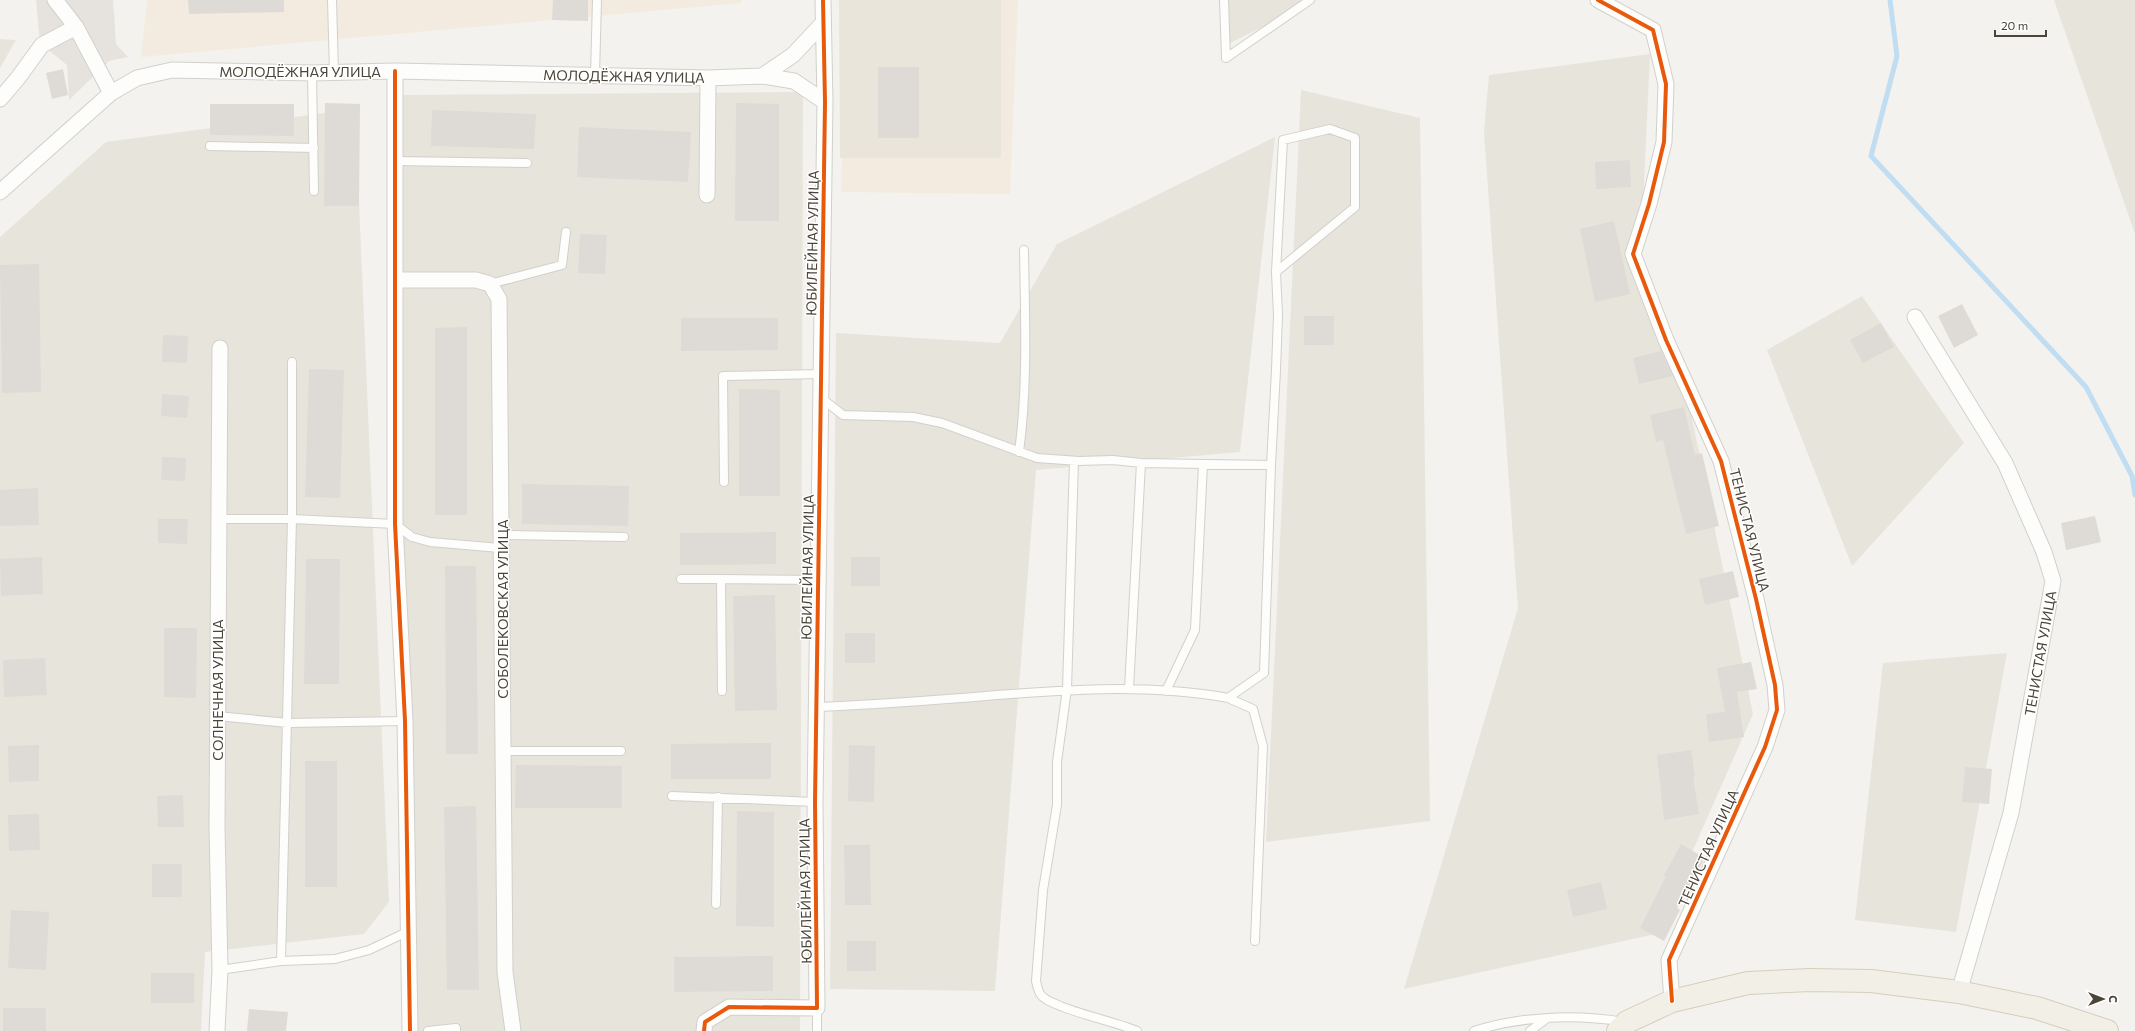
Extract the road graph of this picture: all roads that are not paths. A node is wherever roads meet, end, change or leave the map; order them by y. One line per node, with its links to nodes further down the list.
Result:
1 (54, 0): 9 (street)
2 (332, 0): 11 (lane)
3 (597, 0): 13 (lane)
4 (823, 0): 8 (street, ЮБИЛЕЙНАЯ УЛИЦА)
5 (1224, 0): 6 (lane)
6 (1310, 0)
7 (1598, 0): 70 (street, ТЕНИСТАЯ УЛИЦА)
8 (823, 23): 14 (street); 18 (street, ЮБИЛЕЙНАЯ УЛИЦА)
9 (76, 27): 16 (street); 17 (street)
10 (395, 71): 11 (street, МОЛОДЁЖНАЯ УЛИЦА); 13 (street, МОЛОДЁЖНАЯ УЛИЦА); 21 (street)
11 (334, 72): 12 (street, МОЛОДЁЖНАЯ УЛИЦА)
12 (312, 73): 16 (street, МОЛОДЁЖНАЯ УЛИЦА); 20 (lane)
13 (595, 75): 15 (street, МОЛОДЁЖНАЯ УЛИЦА)
14 (762, 76): 15 (street, МОЛОДЁЖНАЯ УЛИЦА); 18 (street, МОЛОДЁЖНАЯ УЛИЦА)
15 (708, 78): 25 (street)
16 (111, 93): 24 (street, МОЛОДЁЖНАЯ УЛИЦА)
17 (0, 99)
18 (825, 102): 34 (street, ЮБИЛЕЙНАЯ УЛИЦА)
19 (210, 146): 20 (lane)
20 (314, 148): 23 (lane)
21 (395, 161): 22 (lane); 29 (street)
22 (527, 163)
23 (314, 191)
24 (0, 192)
25 (707, 195)
26 (566, 232): 30 (lane)
27 (1024, 250): 36 (lane)
28 (1276, 272): 28 (lane); 40 (lane)
29 (395, 280): 30 (street); 44 (street)
30 (490, 284): 46 (street, СОБОЛЕКОВСКАЯ УЛИЦА)
31 (1914, 316): 69 (street, ТЕНИСТАЯ УЛИЦА)
32 (220, 348): 42 (street, СОЛНЕЧНАЯ УЛИЦА)
33 (292, 362): 43 (lane)
34 (821, 374): 35 (street, ЮБИЛЕЙНАЯ УЛИЦА); 41 (lane)
35 (820, 398): 36 (lane); 49 (street, ЮБИЛЕЙНАЯ УЛИЦА)
36 (1019, 452): 37 (lane)
37 (1074, 461): 38 (lane); 50 (lane)
38 (1141, 463): 39 (lane); 51 (lane)
39 (1203, 464): 40 (lane); 53 (lane)
40 (1271, 464): 54 (lane)
41 (724, 482)
42 (218, 519): 43 (lane); 56 (street, СОЛНЕЧНАЯ УЛИЦА)
43 (292, 519): 44 (lane); 58 (lane)
44 (395, 524): 46 (lane); 57 (street)
45 (624, 536): 46 (lane)
46 (500, 542): 59 (street, СОБОЛЕКОВСКАЯ УЛИЦА)
47 (681, 579): 48 (lane)
48 (721, 579): 49 (lane); 52 (lane)
49 (818, 580): 55 (street, ЮБИЛЕЙНАЯ УЛИЦА)
50 (1067, 689): 51 (lane); 55 (lane); 82 (lane)
51 (1129, 689): 53 (lane)
52 (722, 691)
53 (1166, 691): 54 (lane)
54 (1228, 698): 66 (lane)
55 (816, 707): 63 (street, ЮБИЛЕЙНАЯ УЛИЦА)
56 (217, 716): 58 (lane); 68 (street, СОЛНЕЧНАЯ УЛИЦА)
57 (405, 721): 58 (lane); 65 (street)
58 (288, 723): 67 (lane)
59 (503, 751): 60 (lane); 79 (street, СОБОЛЕКОВСКАЯ УЛИЦА)
60 (621, 751)
61 (672, 796): 62 (lane)
62 (718, 797): 63 (lane); 64 (lane)
63 (815, 802): 71 (street, ЮБИЛЕЙНАЯ УЛИЦА)
64 (716, 904)
65 (407, 932): 67 (lane); 76 (street)
66 (1255, 941)
67 (281, 961): 68 (lane)
68 (220, 970): 75 (street, СОЛНЕЧНАЯ УЛИЦА)
69 (1959, 992): 70 (main road); 74 (main road)
70 (1672, 1001): 73 (main road)
71 (817, 1008): 80 (street); 81 (lane)
72 (1546, 1019): 73 (lane); 83 (lane); 84 (lane)
73 (1622, 1027)
74 (2103, 1030)
75 (217, 1031)
76 (410, 1031)
77 (428, 1031): 78 (lane)
78 (456, 1031)
79 (513, 1031)
80 (704, 1031)
81 (817, 1031)
82 (1137, 1031)
83 (1474, 1031)
84 (1530, 1031)

